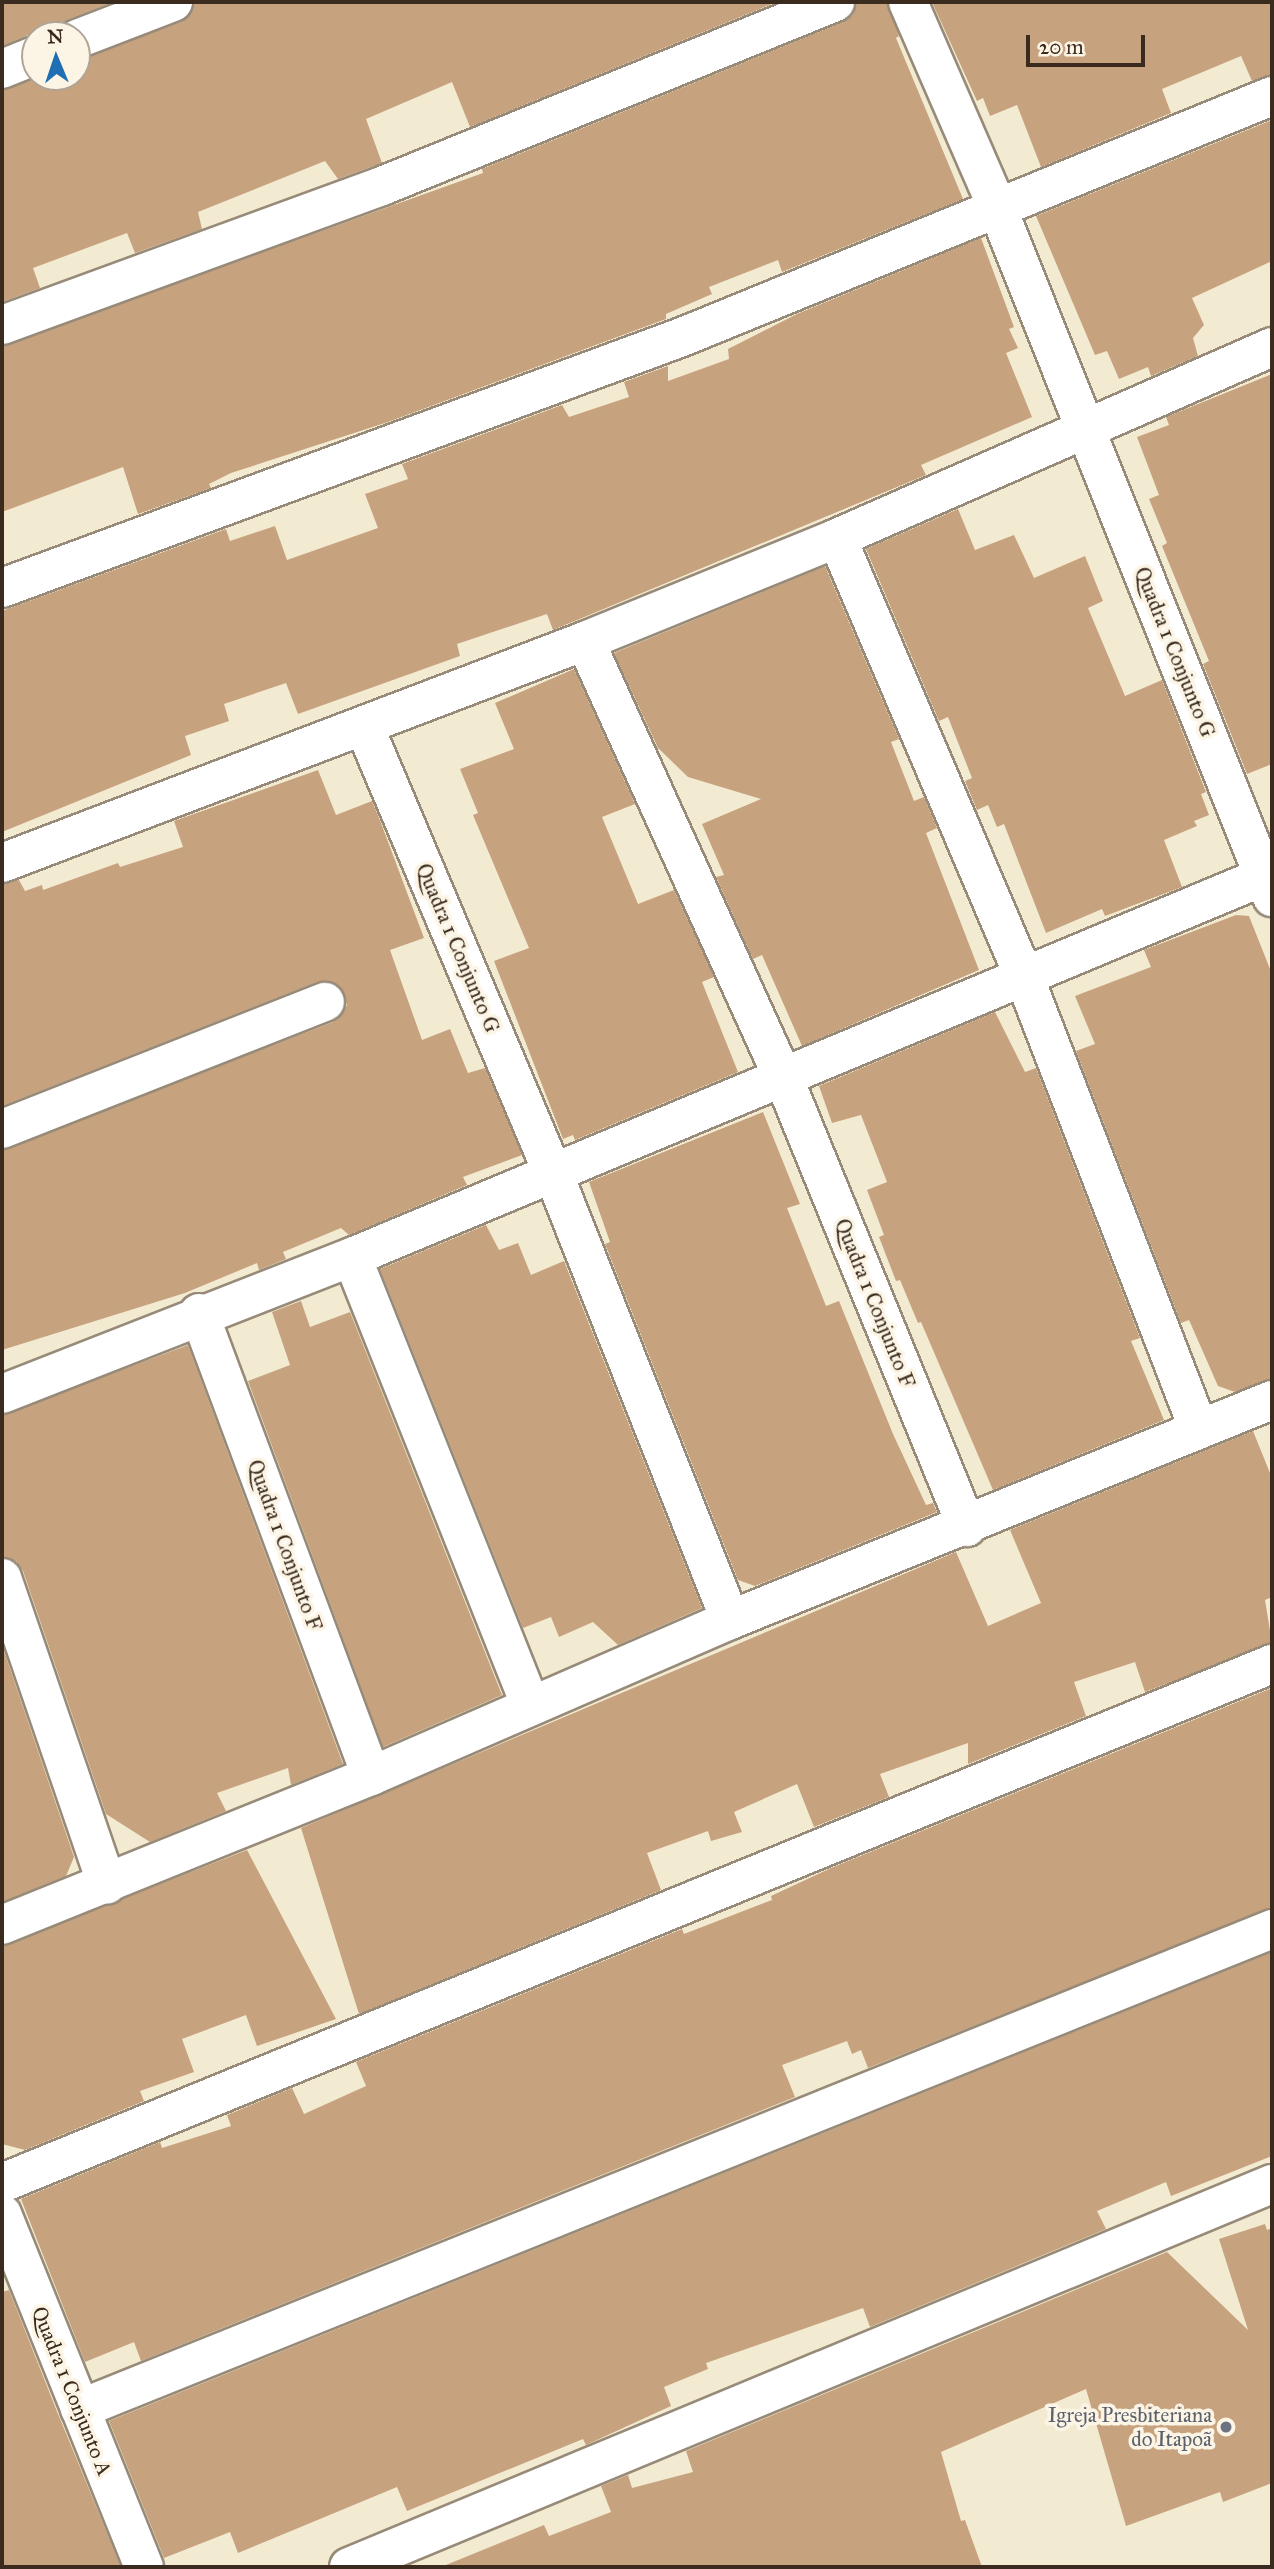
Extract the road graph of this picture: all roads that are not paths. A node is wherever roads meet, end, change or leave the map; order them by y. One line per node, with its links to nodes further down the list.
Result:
1 (173, 2): 4 (street)
2 (835, 2): 9 (street)
3 (908, 2): 8 (street, Quadra 1 Conjunto G)
4 (91, 34)
5 (21, 62): 6 (street)
6 (2, 69)
7 (1272, 96): 8 (street)
8 (997, 207): 11 (street, Quadra 1 Conjunto G); 13 (street)
9 (2, 325)
10 (1272, 347): 11 (street)
11 (1086, 427): 12 (street); 17 (street, Quadra 1 Conjunto G)
12 (837, 538): 14 (street); 18 (street)
13 (2, 588)
14 (585, 641): 15 (street); 20 (street)
15 (364, 726): 16 (street); 22 (street, Quadra 1 Conjunto G)
16 (2, 863)
17 (1270, 882): 18 (street)
18 (1025, 979): 20 (street); 27 (street)
19 (325, 1002): 21 (street)
20 (784, 1079): 22 (street); 28 (street, Quadra 1 Conjunto F)
21 (2, 1129)
22 (552, 1170): 23 (street); 30 (street)
23 (352, 1256): 24 (street); 32 (street)
24 (199, 1313): 25 (street); 33 (street, Quadra 1 Conjunto F)
25 (2, 1394)
26 (1272, 1400): 27 (street)
27 (1199, 1430): 28 (street)
28 (967, 1527): 30 (street)
29 (2, 1578): 34 (street)
30 (730, 1620): 32 (street)
31 (1272, 1664): 37 (street)
32 (530, 1705): 33 (street)
33 (371, 1776): 34 (street)
34 (107, 1884): 35 (street)
35 (2, 1925)
36 (1272, 1929): 40 (street)
37 (2, 2183)
38 (1272, 2184): 42 (street)
39 (2, 2214): 40 (street, Quadra 1 Conjunto A)
40 (80, 2409): 41 (street, Quadra 1 Conjunto A)
41 (144, 2567)
42 (349, 2567)

